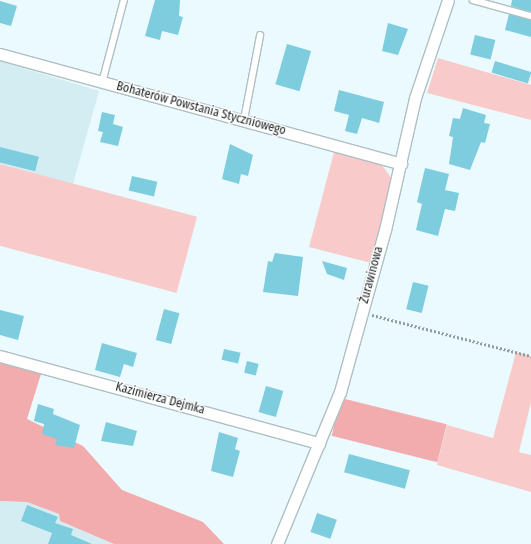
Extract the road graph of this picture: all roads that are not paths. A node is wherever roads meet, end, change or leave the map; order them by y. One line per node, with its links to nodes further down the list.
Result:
1 (124, 0): 7 (lane)
2 (448, 0): 9 (street, Żurawinowa)
3 (473, 0): 4 (lane)
4 (531, 16)
5 (260, 36): 8 (lane)
6 (0, 54): 7 (street, Bohaterów Powstania Styczniowego)
7 (102, 83): 8 (street, Bohaterów Powstania Styczniowego)
8 (244, 120): 9 (street, Bohaterów Powstania Styczniowego)
9 (401, 164): 11 (street, Żurawinowa)
10 (0, 356): 11 (street, Kazimierza Dejmka)
11 (320, 443): 12 (street, Żurawinowa)
12 (277, 544)

